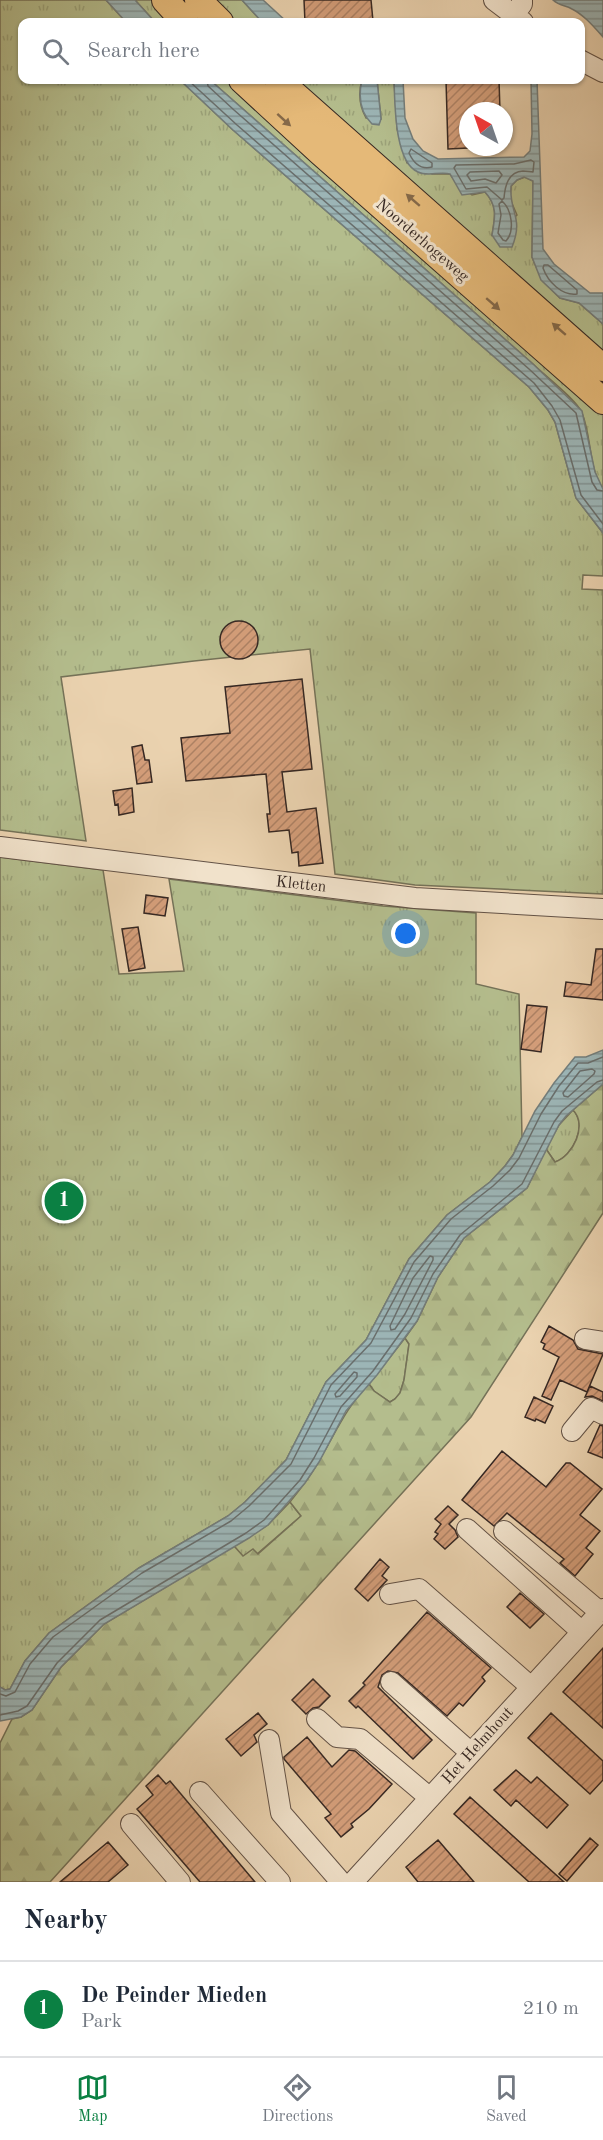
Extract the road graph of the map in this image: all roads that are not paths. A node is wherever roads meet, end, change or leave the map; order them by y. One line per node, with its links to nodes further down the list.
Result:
1 (165, 0): 5 (main road)
2 (198, 0): 6 (main road)
3 (494, 0): 4 (street)
4 (519, 13)
5 (181, 18)
6 (216, 18)
7 (585, 63): 8 (street)
8 (603, 72)
9 (246, 84): 12 (main road, Noorderhogeweg, one-way to 12)
10 (283, 84): 11 (main road, Noorderhogeweg, one-way to 10)
11 (603, 368)
12 (603, 401)
13 (0, 848): 14 (street, Kletten)
14 (603, 909)
15 (603, 1414): 16 (street)
16 (572, 1431)
17 (467, 1529): 21 (street)
18 (504, 1531): 20 (street)
19 (390, 1594): 23 (street)
20 (602, 1610): 21 (street, Het Helmhout)
21 (582, 1632): 23 (street, Het Helmhout)
22 (391, 1682): 26 (street)
23 (531, 1688): 26 (street, Het Helmhout)
24 (317, 1719): 28 (street)
25 (268, 1740): 32 (street)
26 (471, 1754): 28 (street, Het Helmhout)
27 (200, 1792): 31 (street)
28 (430, 1798): 33 (street, Het Helmhout)
29 (131, 1824): 30 (street)
30 (180, 1882)
31 (280, 1882)
32 (341, 1882)
33 (353, 1882)

